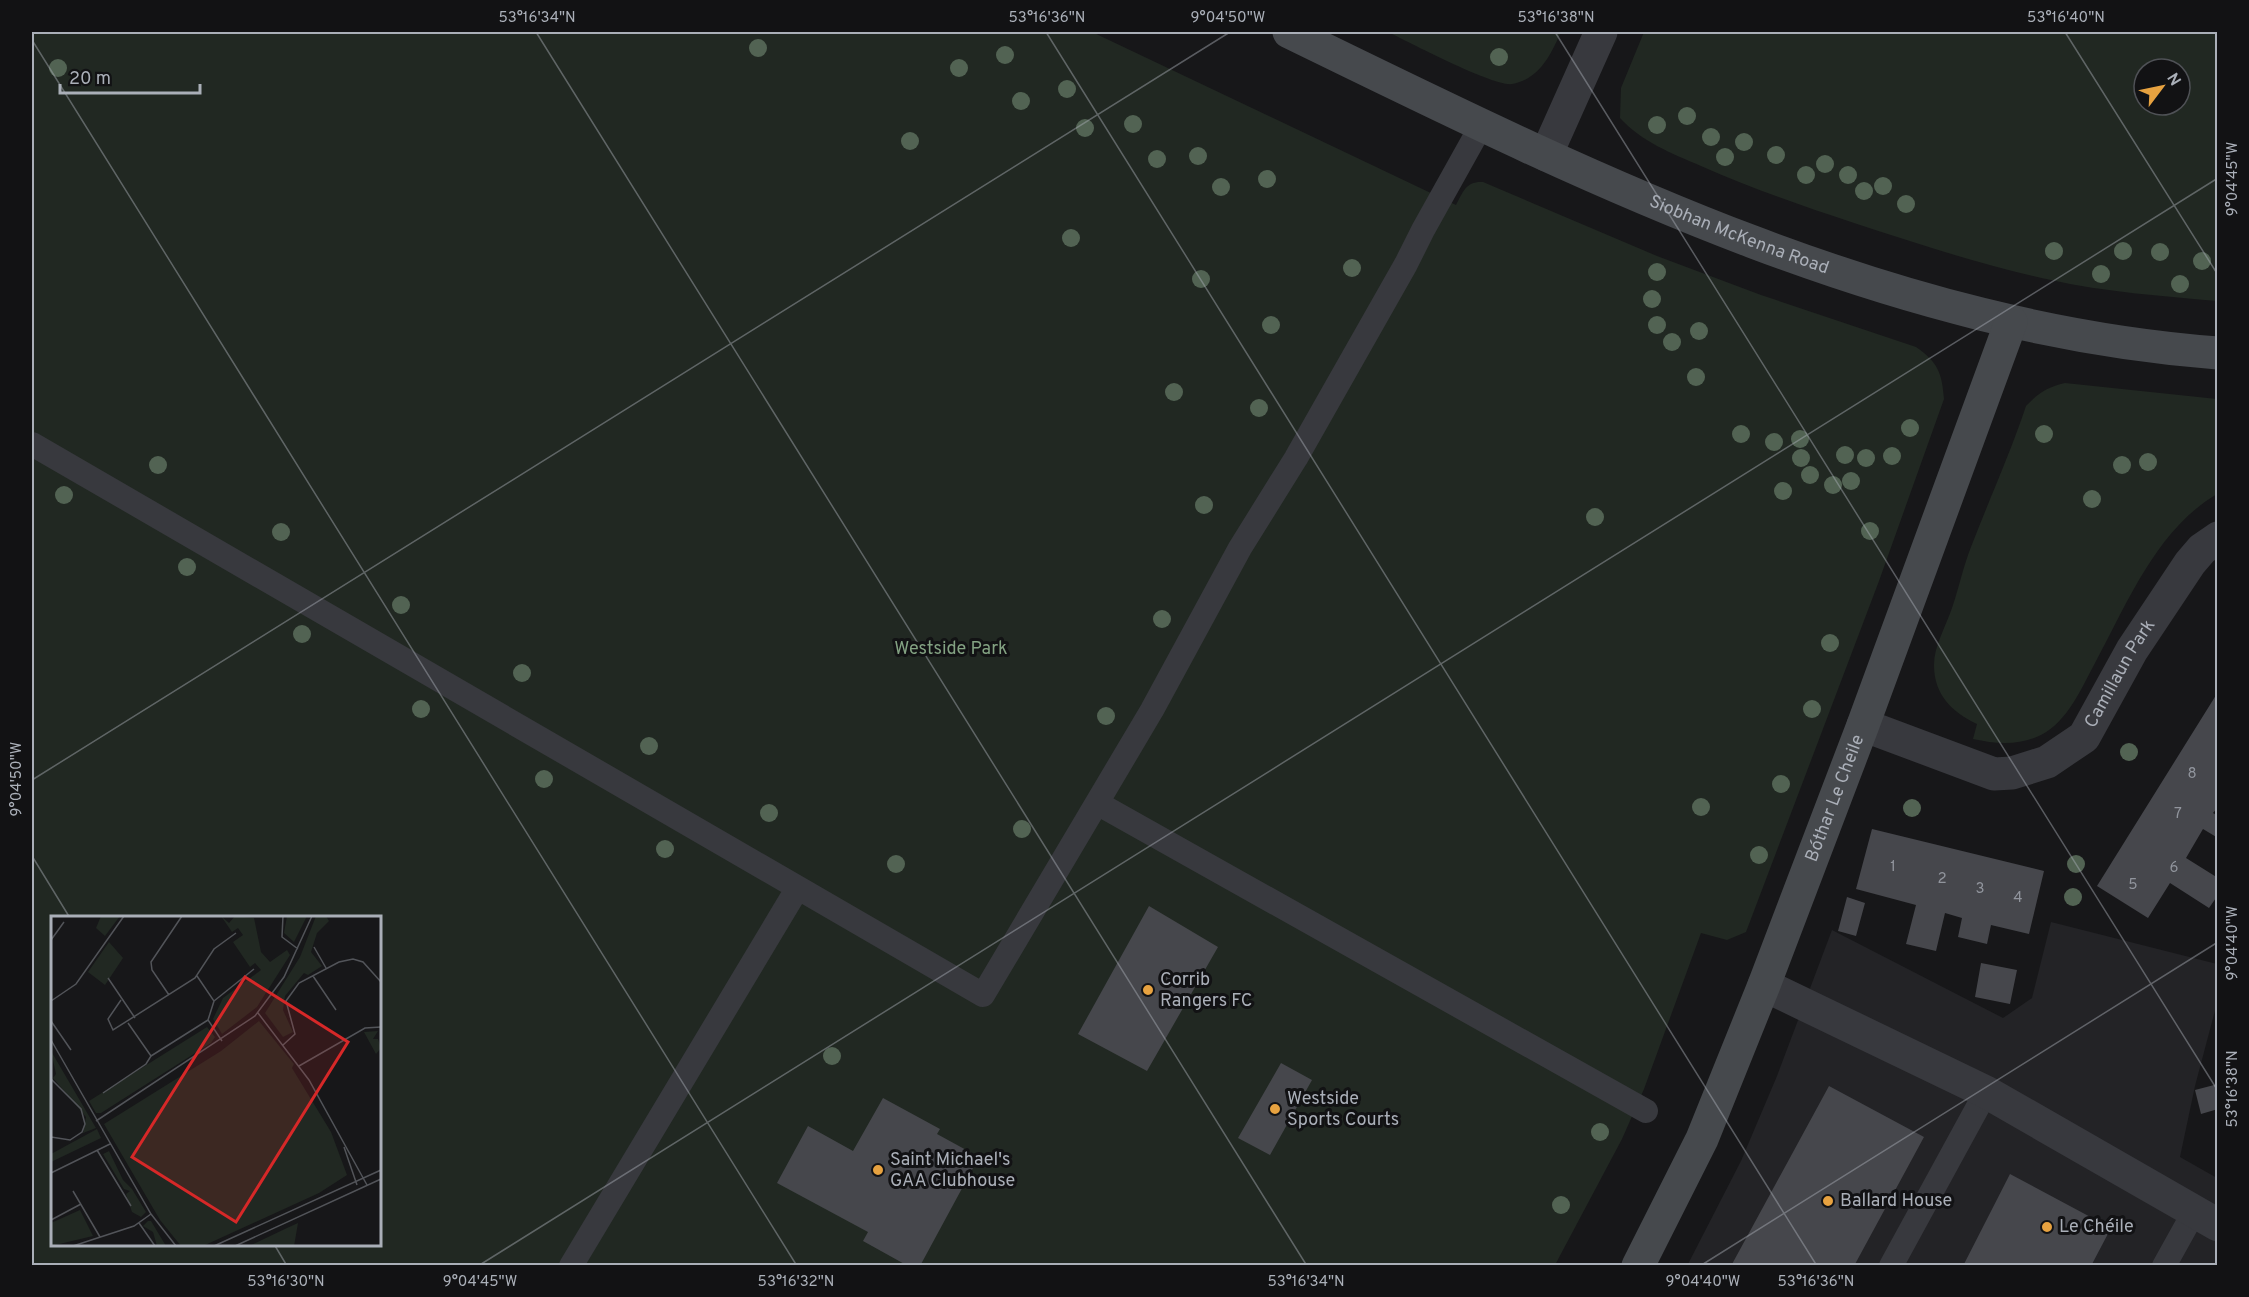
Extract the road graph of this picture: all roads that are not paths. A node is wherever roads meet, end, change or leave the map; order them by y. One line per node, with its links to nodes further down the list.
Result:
1 (1289, 32): 3 (street, Siobhan McKenna Road)
2 (1601, 32): 4 (street)
3 (1481, 126): 4 (street, Siobhan McKenna Road); 10 (lane)
4 (1546, 155): 5 (street, Siobhan McKenna Road)
5 (2011, 322): 6 (street, Siobhan McKenna Road); 9 (street, Bóthar Le Cheile)
6 (2217, 353)
7 (32, 444): 11 (lane)
8 (2217, 538): 9 (street, Camillaun Park)
9 (1863, 725): 12 (street, Bóthar Le Cheile)
10 (1096, 803): 11 (lane); 14 (lane)
11 (797, 889): 16 (lane)
12 (1764, 985): 13 (street); 17 (street, Bóthar Le Cheile)
13 (1986, 1092): 15 (street); 18 (lane)
14 (1646, 1111)
15 (2206, 1218): 19 (lane)
16 (571, 1266)
17 (1638, 1266)
18 (1891, 1266)
19 (2164, 1266)

